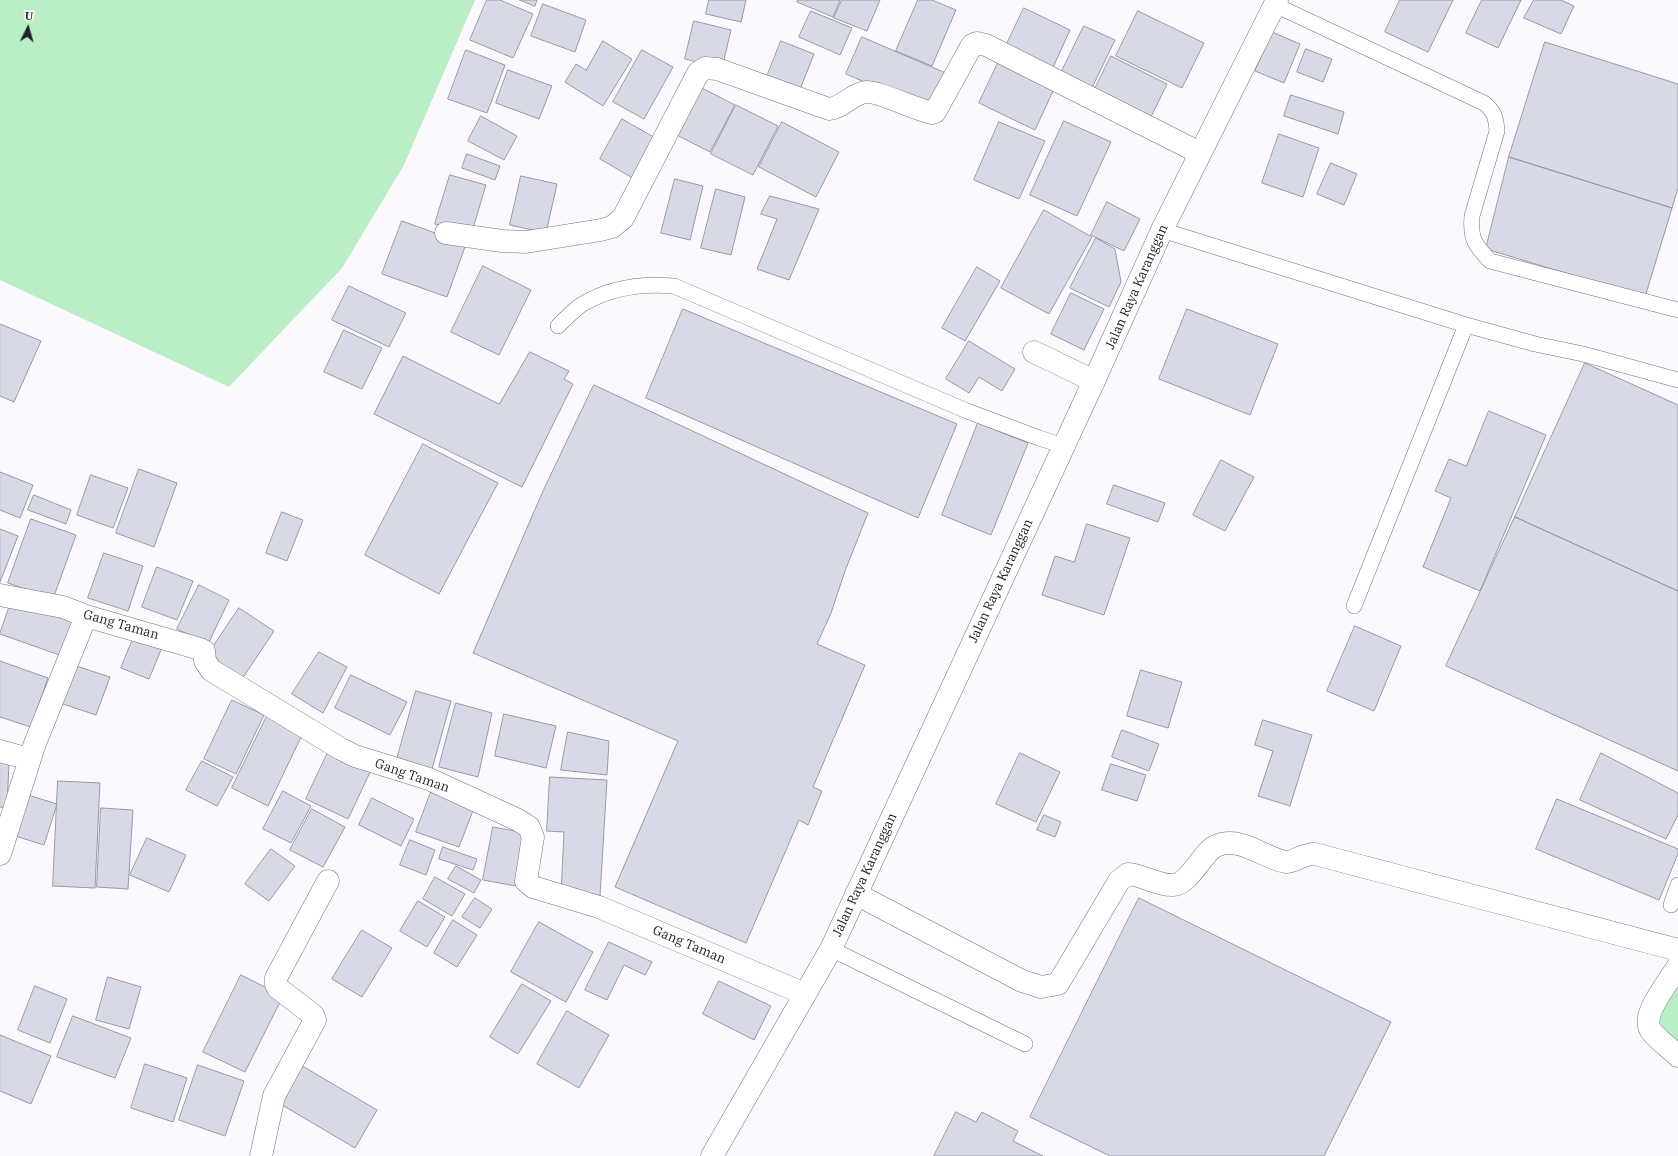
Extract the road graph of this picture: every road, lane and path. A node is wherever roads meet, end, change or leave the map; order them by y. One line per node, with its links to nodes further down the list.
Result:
1 (1276, 2): 2 (street, Jalan Raya Karanggan); 5 (lane)
2 (1200, 153): 3 (street, Jalan Raya Karanggan); 4 (street)
3 (1162, 230): 6 (lane); 10 (street, Jalan Raya Karanggan)
4 (446, 233)
5 (1678, 310)
6 (1466, 325): 9 (lane); 13 (lane)
7 (558, 326): 11 (lane)
8 (1034, 352): 10 (street)
9 (1678, 380)
10 (1094, 381): 11 (street, Jalan Raya Karanggan)
11 (1064, 446): 20 (street, Jalan Raya Karanggan)
12 (0, 595): 14 (street, Gang Taman)
13 (1354, 606)
14 (86, 616): 16 (street); 25 (street, Gang Taman)
15 (0, 751): 16 (street)
16 (29, 760): 17 (street)
17 (0, 854)
18 (328, 881): 28 (street)
19 (1678, 885): 21 (lane)
20 (856, 894): 22 (street, Jalan Raya Karanggan); 23 (street)
21 (1671, 904)
22 (831, 949): 25 (street, Jalan Raya Karanggan); 26 (lane)
23 (1678, 950)
24 (1678, 966): 27 (street)
25 (805, 994): 29 (street, Jalan Raya Karanggan)
26 (1025, 1044)
27 (1678, 1056)
28 (261, 1156)
29 (712, 1156)

